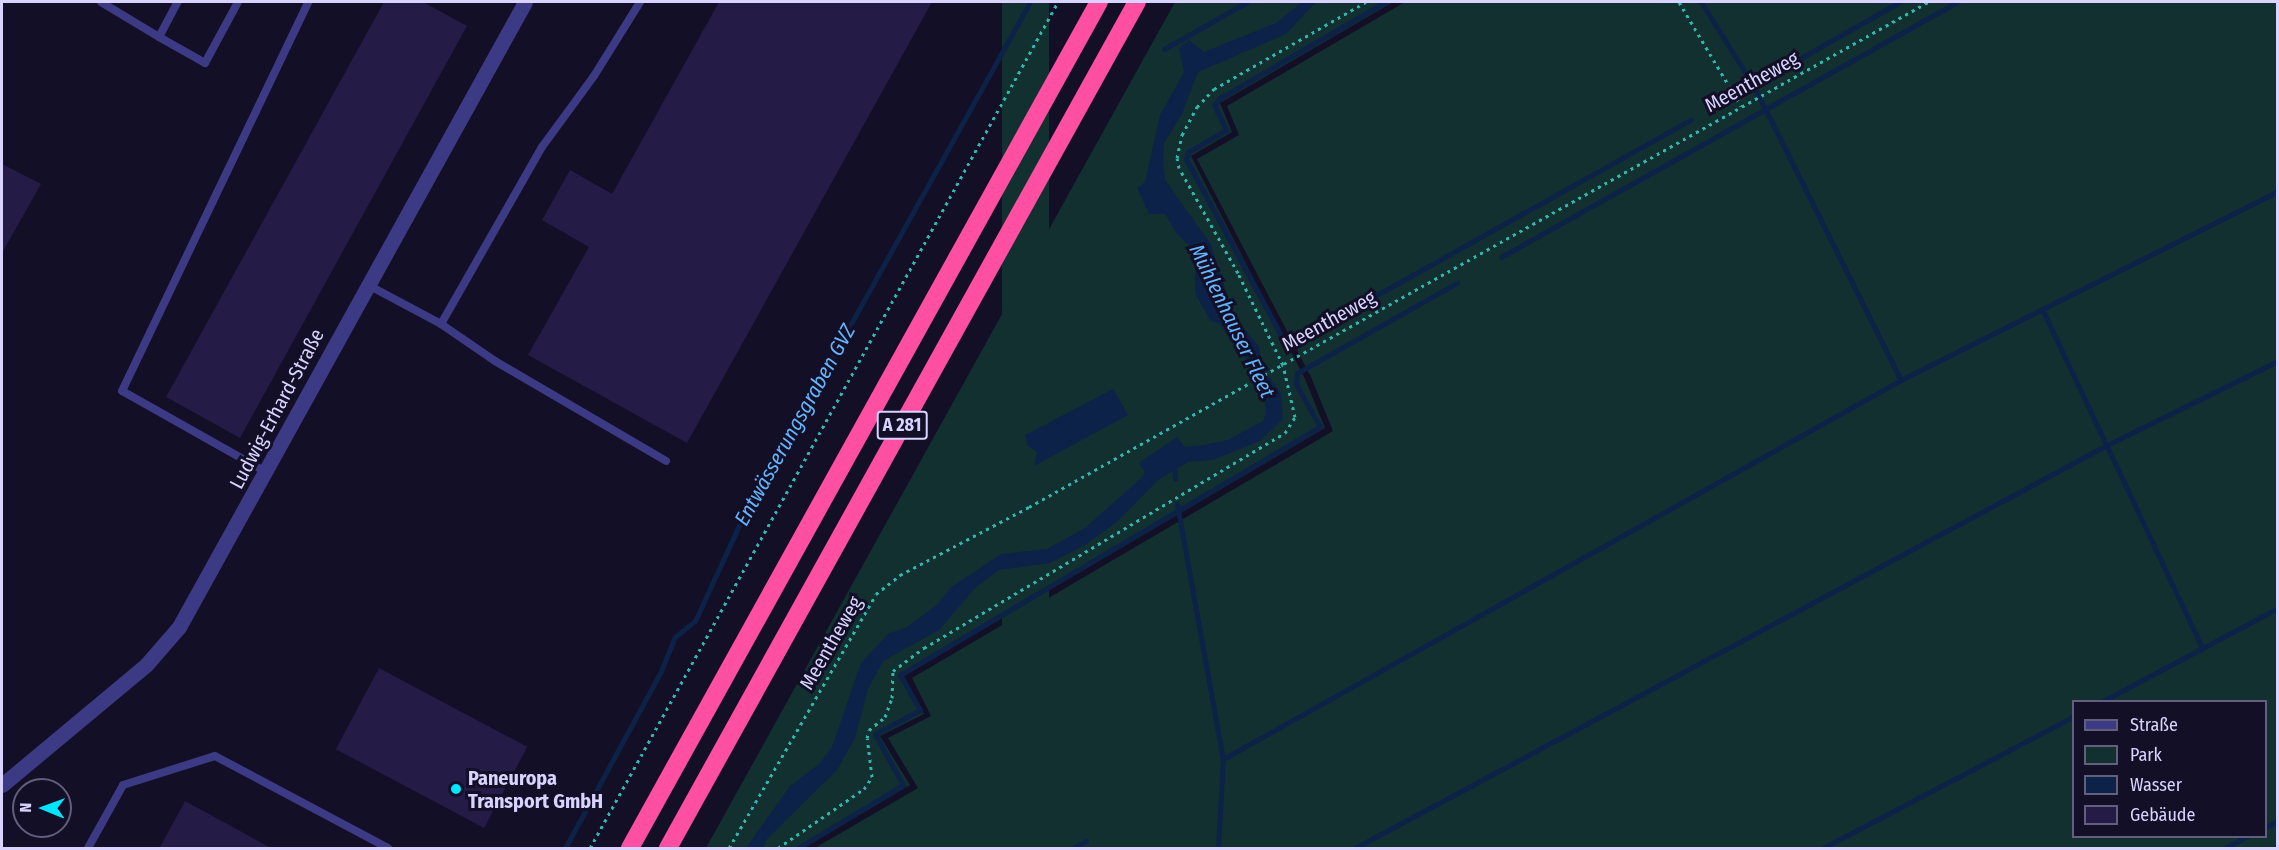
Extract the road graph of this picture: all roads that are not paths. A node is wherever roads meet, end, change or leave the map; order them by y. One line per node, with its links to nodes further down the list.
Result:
1 (101, 2): 9 (lane)
2 (178, 2): 9 (lane)
3 (238, 2): 9 (lane)
4 (308, 2): 13 (lane)
5 (640, 2): 11 (lane)
6 (1099, 2): 17 (highway, A 281)
7 (1137, 2): 18 (highway, A 281)
8 (518, 4): 10 (street, Ludwig-Erhard-Straße)
9 (159, 37)
10 (368, 285): 11 (lane); 13 (street, Ludwig-Erhard-Straße)
11 (441, 324): 12 (lane)
12 (666, 461)
13 (266, 472): 14 (street, Ludwig-Erhard-Straße)
14 (2, 785)
15 (88, 849): 16 (lane)
16 (388, 849)
17 (630, 849)
18 (668, 849)

